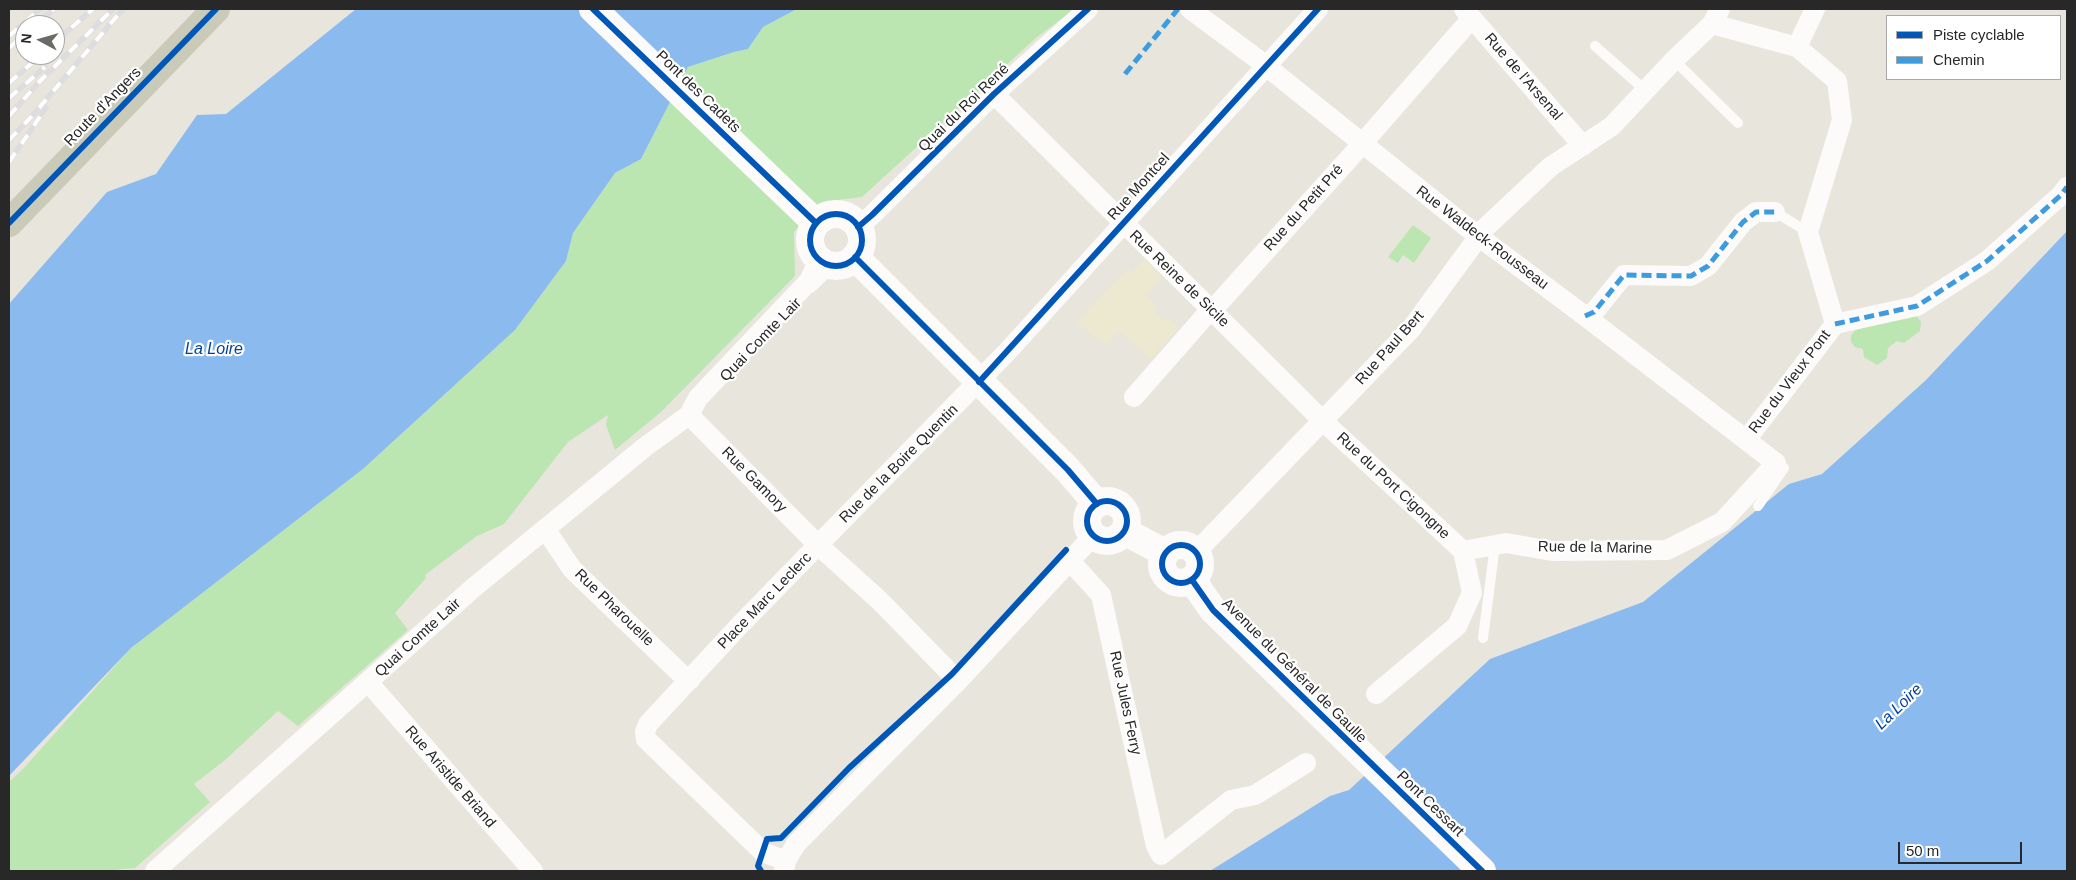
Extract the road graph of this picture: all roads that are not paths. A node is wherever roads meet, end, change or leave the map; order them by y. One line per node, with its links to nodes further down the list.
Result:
1 (216, 9): 20 (main road, Route d'Angers)
2 (594, 9): 21 (main road, Pont des Cadets)
3 (1088, 9): 14 (street, Quai du Roi René)
4 (1190, 9): 12 (street, Rue Waldeck-Rousseau)
5 (1318, 9): 12 (street, Rue Montcel)
6 (1815, 9): 10 (street)
7 (1468, 13): 16 (street, Rue du Petit Pré); 17 (street, Rue de l'Arsenal)
8 (1716, 17): 10 (street); 11 (street, Rue Paul Bert)
9 (1595, 46): 13 (lane)
10 (1797, 47): 24 (street)
11 (1674, 60): 13 (street, Rue Paul Bert); 15 (lane)
12 (1264, 66): 16 (street, Rue Waldeck-Rousseau); 22 (street, Rue Montcel)
13 (1646, 91): 17 (street, Rue Paul Bert)
14 (994, 94): 22 (street, Rue Reine de Sicile); 23 (street, Quai du Roi René)
15 (1738, 123)
16 (1362, 144): 25 (street, Rue Waldeck-Rousseau); 27 (street, Rue du Petit Pré)
17 (1583, 146): 25 (street, Rue Paul Bert)
18 (2067, 186): 29 (street)
19 (1775, 212): 24 (lane); 28 (street)
20 (9, 223)
21 (816, 223): 23 (main road); 26 (main road)
22 (1123, 224): 27 (street, Rue Reine de Sicile); 30 (street, Rue Montcel)
23 (858, 227): 26 (main road)
24 (1808, 232): 29 (street)
25 (1478, 236): 28 (street, Rue Waldeck-Rousseau); 33 (street, Rue Paul Bert)
26 (836, 261): 30 (main road); 32 (street, Quai Comte Lair)
27 (1211, 310): 31 (street, Rue du Petit Pré); 33 (street, Rue Reine de Sicile)
28 (1586, 316): 34 (street, Rue Waldeck-Rousseau)
29 (1835, 324): 34 (street, Rue du Vieux Pont)
30 (979, 382): 36 (main road); 41 (street, Rue de la Boire Quentin)
31 (1134, 397)
32 (689, 415): 38 (street, Quai Comte Lair); 41 (street, Rue Gamory)
33 (1322, 421): 43 (street, Rue du Port Cigongne); 44 (street, Rue Paul Bert)
34 (1746, 440): 35 (street, Rue Waldeck-Rousseau)
35 (1780, 466): 37 (lane); 42 (street, Rue de la Marine)
36 (1097, 504): 39 (main road); 40 (main road)
37 (1758, 506)
38 (546, 530): 49 (street, Rue Pharouelle); 51 (street, Quai Comte Lair)
39 (1124, 531): 40 (main road); 45 (main road)
40 (1093, 536): 46 (street)
41 (818, 545): 49 (street, Place Marc Leclerc); 50 (street, Place Marc Leclerc)
42 (1495, 545): 43 (street, Rue de la Marine); 48 (lane)
43 (1463, 551): 52 (street)
44 (1196, 552): 45 (main road); 47 (main road)
45 (1165, 554): 47 (main road)
46 (1069, 560): 50 (street); 54 (street, Rue Jules Ferry)
47 (1192, 580): 53 (main road, Avenue du Général de Gaulle)
48 (1483, 638)
49 (690, 680): 55 (street, Place Marc Leclerc)
50 (958, 681): 55 (street, Place Marc Leclerc)
51 (368, 682): 56 (street, Quai Comte Lair); 57 (street, Rue Aristide Briand)
52 (1376, 694)
53 (1362, 755): 58 (main road, Pont Cessart)
54 (1306, 763)
55 (785, 866)
56 (156, 871)
57 (533, 871)
58 (1482, 871)

